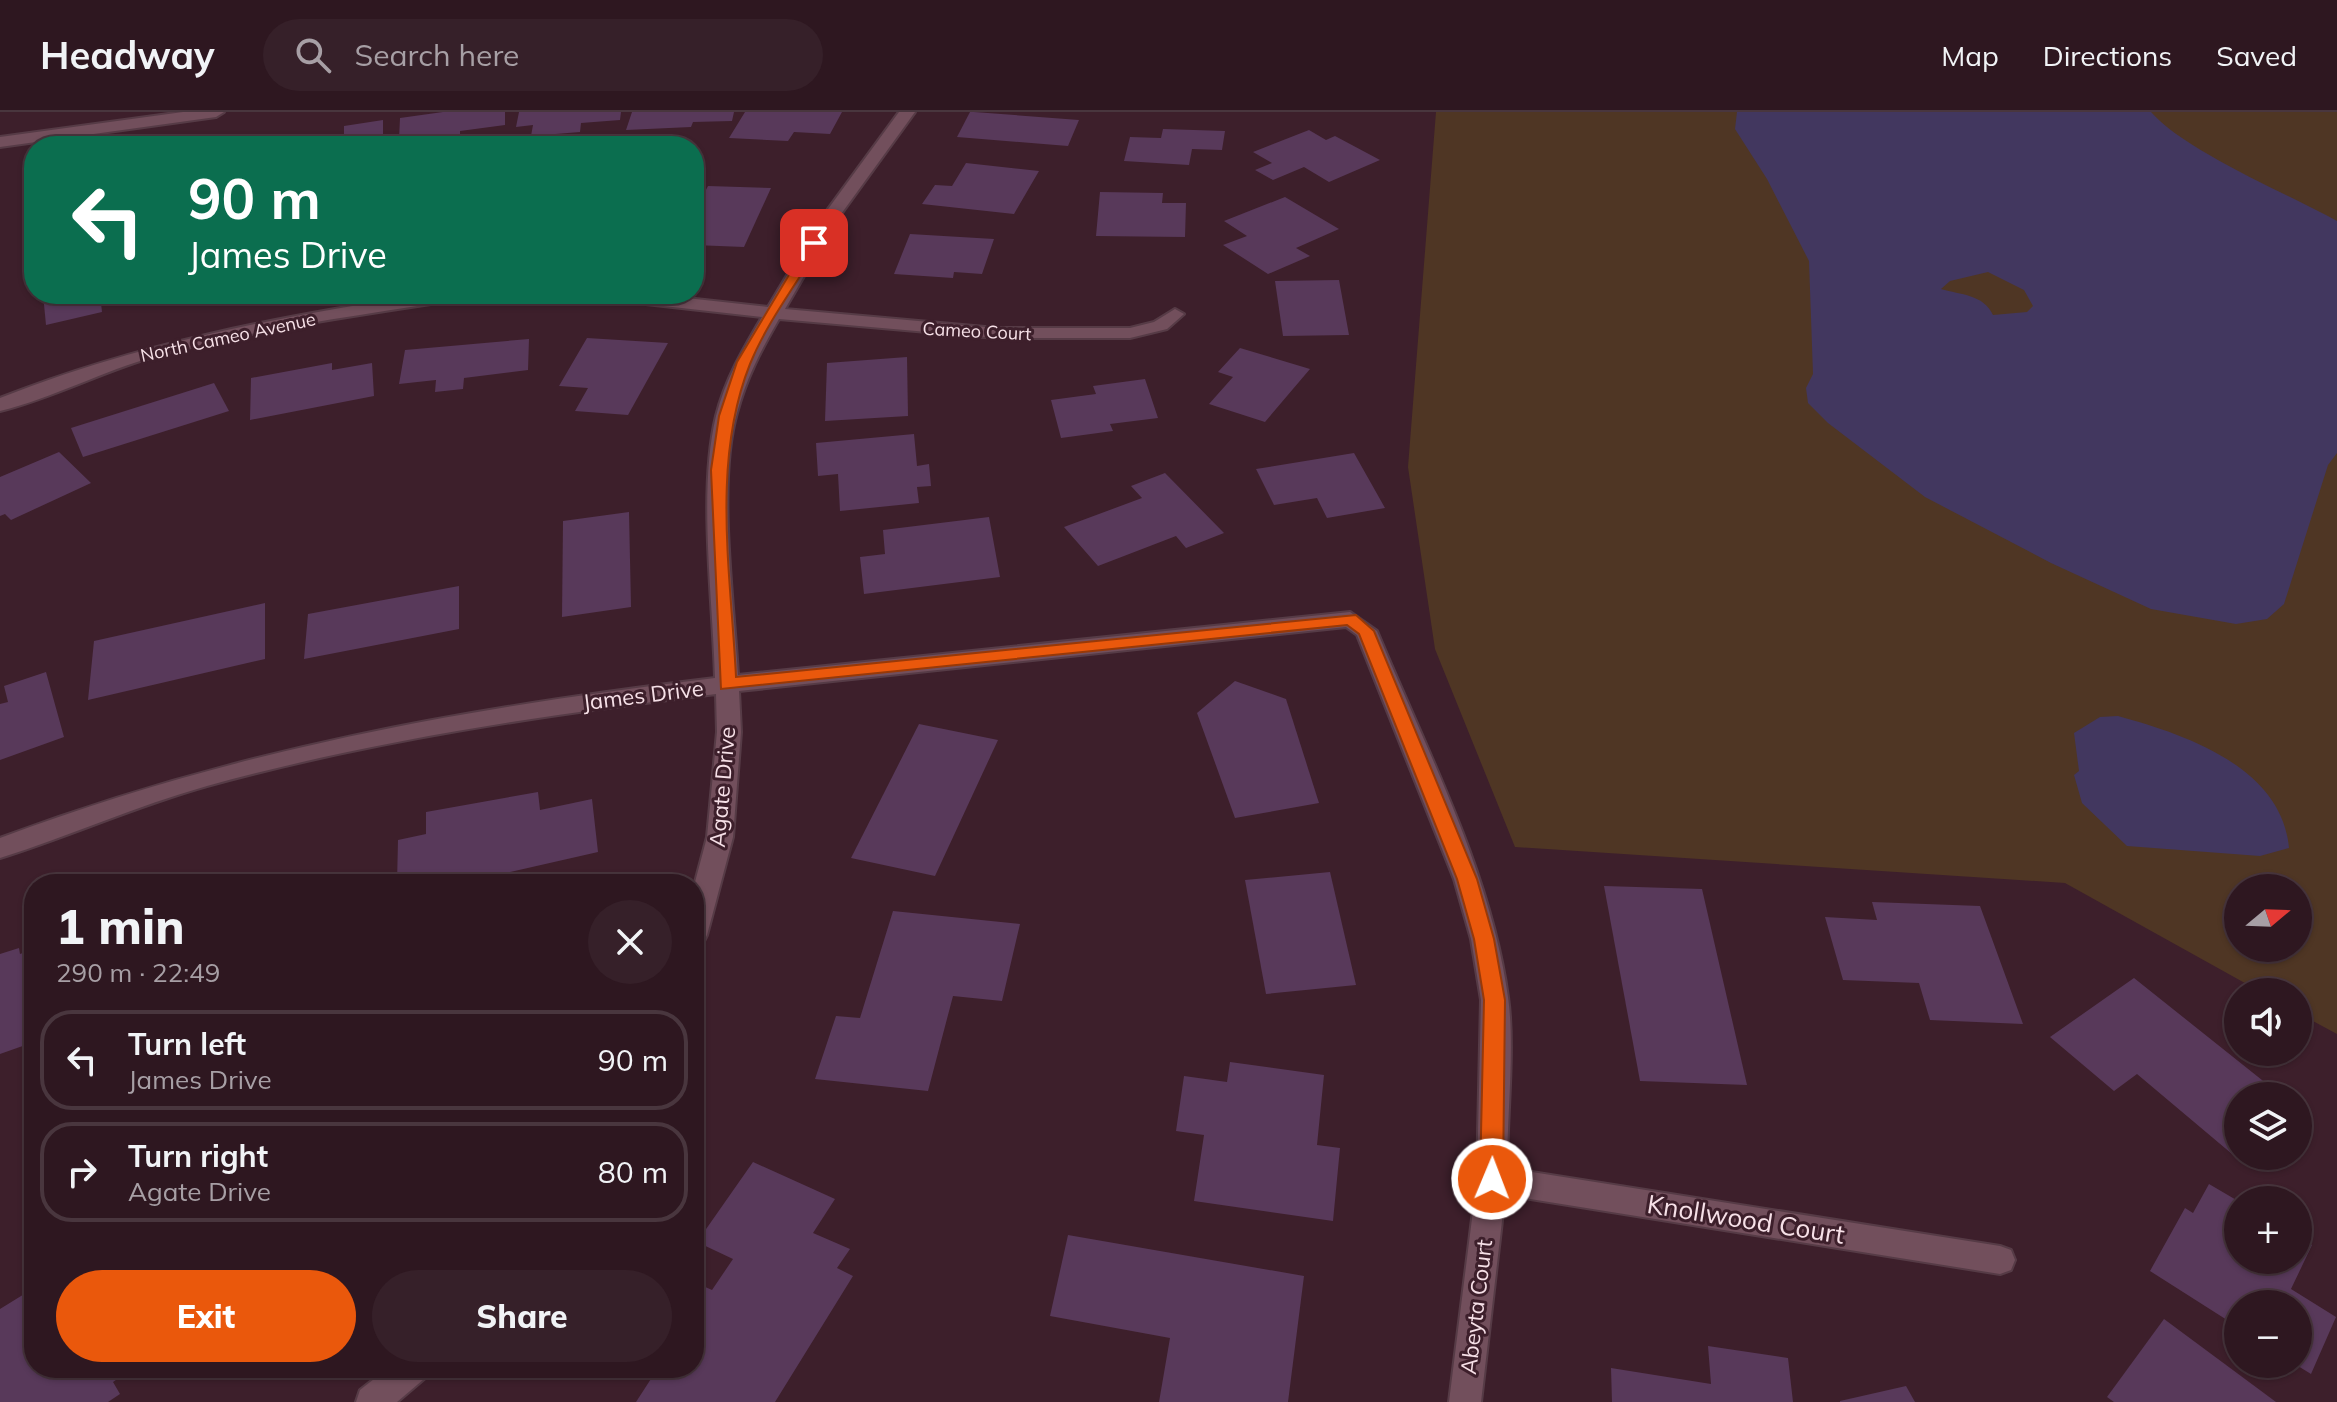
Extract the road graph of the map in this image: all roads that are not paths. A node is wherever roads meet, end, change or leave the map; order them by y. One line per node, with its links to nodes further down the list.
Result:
1 (216, 112): 3 (street)
2 (907, 112): 8 (street, Agate Drive)
3 (43, 136)
4 (24, 139): 5 (street)
5 (0, 142)
6 (401, 304): 10 (street, North Cameo Avenue)
7 (703, 304): 8 (street)
8 (774, 311): 9 (street, Cameo Court); 12 (street, Agate Drive)
9 (1175, 314)
10 (0, 405)
11 (1350, 619): 12 (street, James Drive); 15 (street, Abeyta Court)
12 (728, 684): 13 (street, James Drive); 14 (street, Agate Drive)
13 (0, 848)
14 (704, 897)
15 (1492, 1179): 16 (street, Knollwood Court); 19 (street, Abeyta Court)
16 (2000, 1260)
17 (401, 1378): 18 (street)
18 (372, 1402)
19 (1465, 1402)

